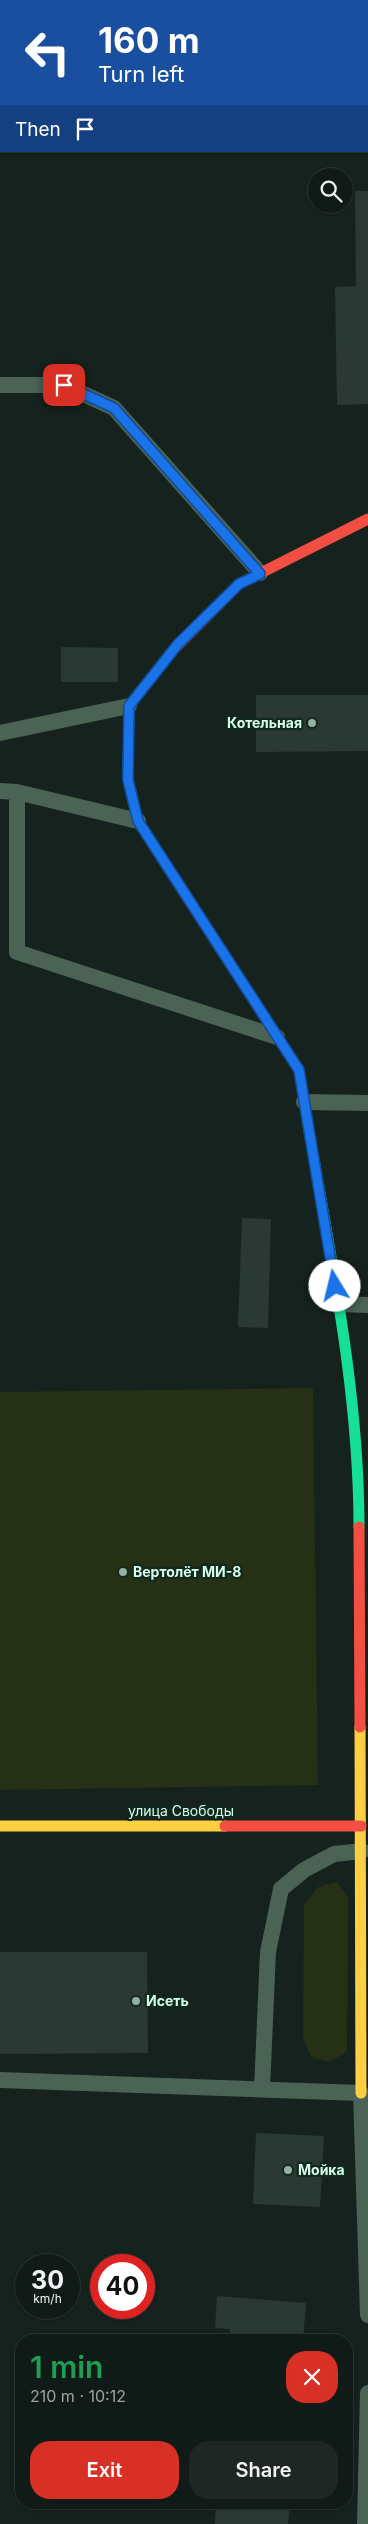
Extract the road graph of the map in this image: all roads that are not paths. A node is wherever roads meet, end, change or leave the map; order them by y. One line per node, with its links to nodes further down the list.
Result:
1 (0, 385): 3 (lane)
2 (368, 519): 3 (street)
3 (260, 574): 4 (street)
4 (129, 706): 5 (lane); 8 (street)
5 (0, 732)
6 (0, 791): 7 (lane)
7 (17, 792): 8 (lane); 9 (lane)
8 (138, 821): 9 (street)
9 (279, 1037): 10 (street)
10 (304, 1102): 11 (lane); 12 (street)
11 (368, 1103)
12 (338, 1304): 13 (lane); 15 (street)
13 (368, 1304)
14 (0, 1826): 15 (street, улица Свободы)
15 (361, 1826): 16 (street)
16 (362, 1852): 18 (lane); 19 (street)
17 (0, 2080): 18 (lane)
18 (262, 2090): 19 (lane)
19 (361, 2093): 20 (lane)
20 (368, 2316)
21 (368, 2393): 22 (lane)
22 (365, 2524)

